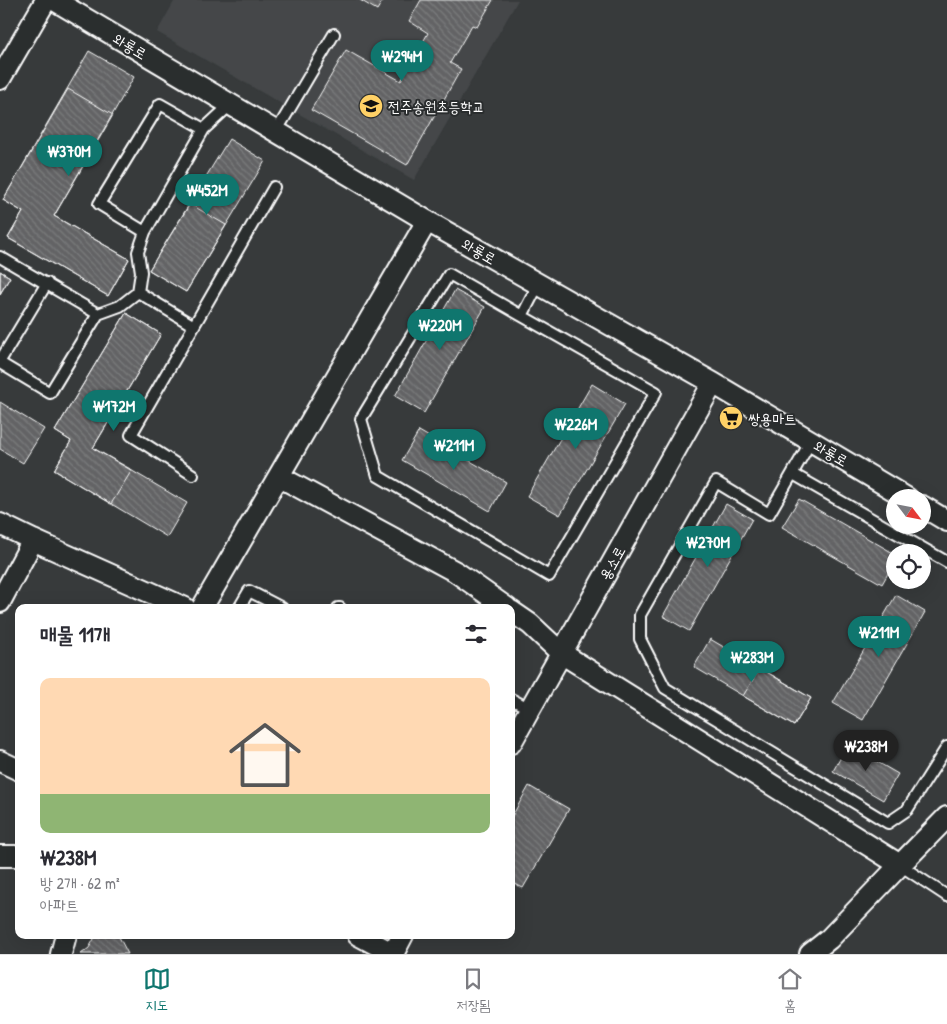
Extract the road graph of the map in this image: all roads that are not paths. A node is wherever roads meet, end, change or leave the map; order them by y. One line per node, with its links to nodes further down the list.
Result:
1 (46, 0): 4 (street)
2 (54, 0): 5 (street, 와룡로)
3 (334, 34): 7 (lane)
4 (0, 79)
5 (230, 105): 6 (lane); 7 (street, 와룡로)
6 (204, 129): 10 (lane); 10 (lane)
7 (276, 132): 9 (street, 와룡로)
8 (274, 186): 17 (lane)
9 (427, 221): 13 (street, 와룡로); 23 (street)
10 (145, 232): 14 (lane)
11 (0, 257): 12 (lane)
12 (47, 283): 15 (lane); 18 (lane)
13 (538, 285): 16 (lane); 19 (street, 와룡로)
14 (138, 292): 15 (lane); 17 (lane)
15 (98, 314): 18 (lane)
16 (522, 316): 16 (lane)
17 (194, 326): 22 (lane)
18 (0, 362)
19 (713, 383): 20 (street, 와룡로); 37 (street, 용소로)
20 (811, 441): 21 (lane); 24 (street, 와룡로)
21 (792, 474): 29 (lane); 41 (lane)
22 (193, 475)
23 (280, 477): 32 (street); 35 (street)
24 (892, 489)
25 (931, 511): 26 (street)
26 (947, 521)
27 (0, 524): 28 (street)
28 (33, 540): 30 (street); 31 (street)
29 (947, 562)
30 (0, 602)
31 (176, 604)
32 (204, 604)
33 (242, 604): 34 (lane)
34 (274, 604)
35 (501, 604)
36 (515, 614): 37 (street)
37 (561, 653): 39 (street, 용소로); 47 (street)
38 (515, 701): 39 (lane)
39 (530, 710): 40 (street, 용소로)
40 (515, 736)
41 (947, 747)
42 (0, 761): 43 (street)
43 (15, 768)
44 (947, 817): 47 (street)
45 (0, 856): 46 (street)
46 (15, 856)
47 (900, 865): 48 (lane); 54 (street)
48 (947, 896)
49 (65, 939): 52 (street)
50 (365, 939): 53 (street)
51 (401, 939): 53 (street)
52 (61, 954)
53 (393, 954)
54 (810, 954)

